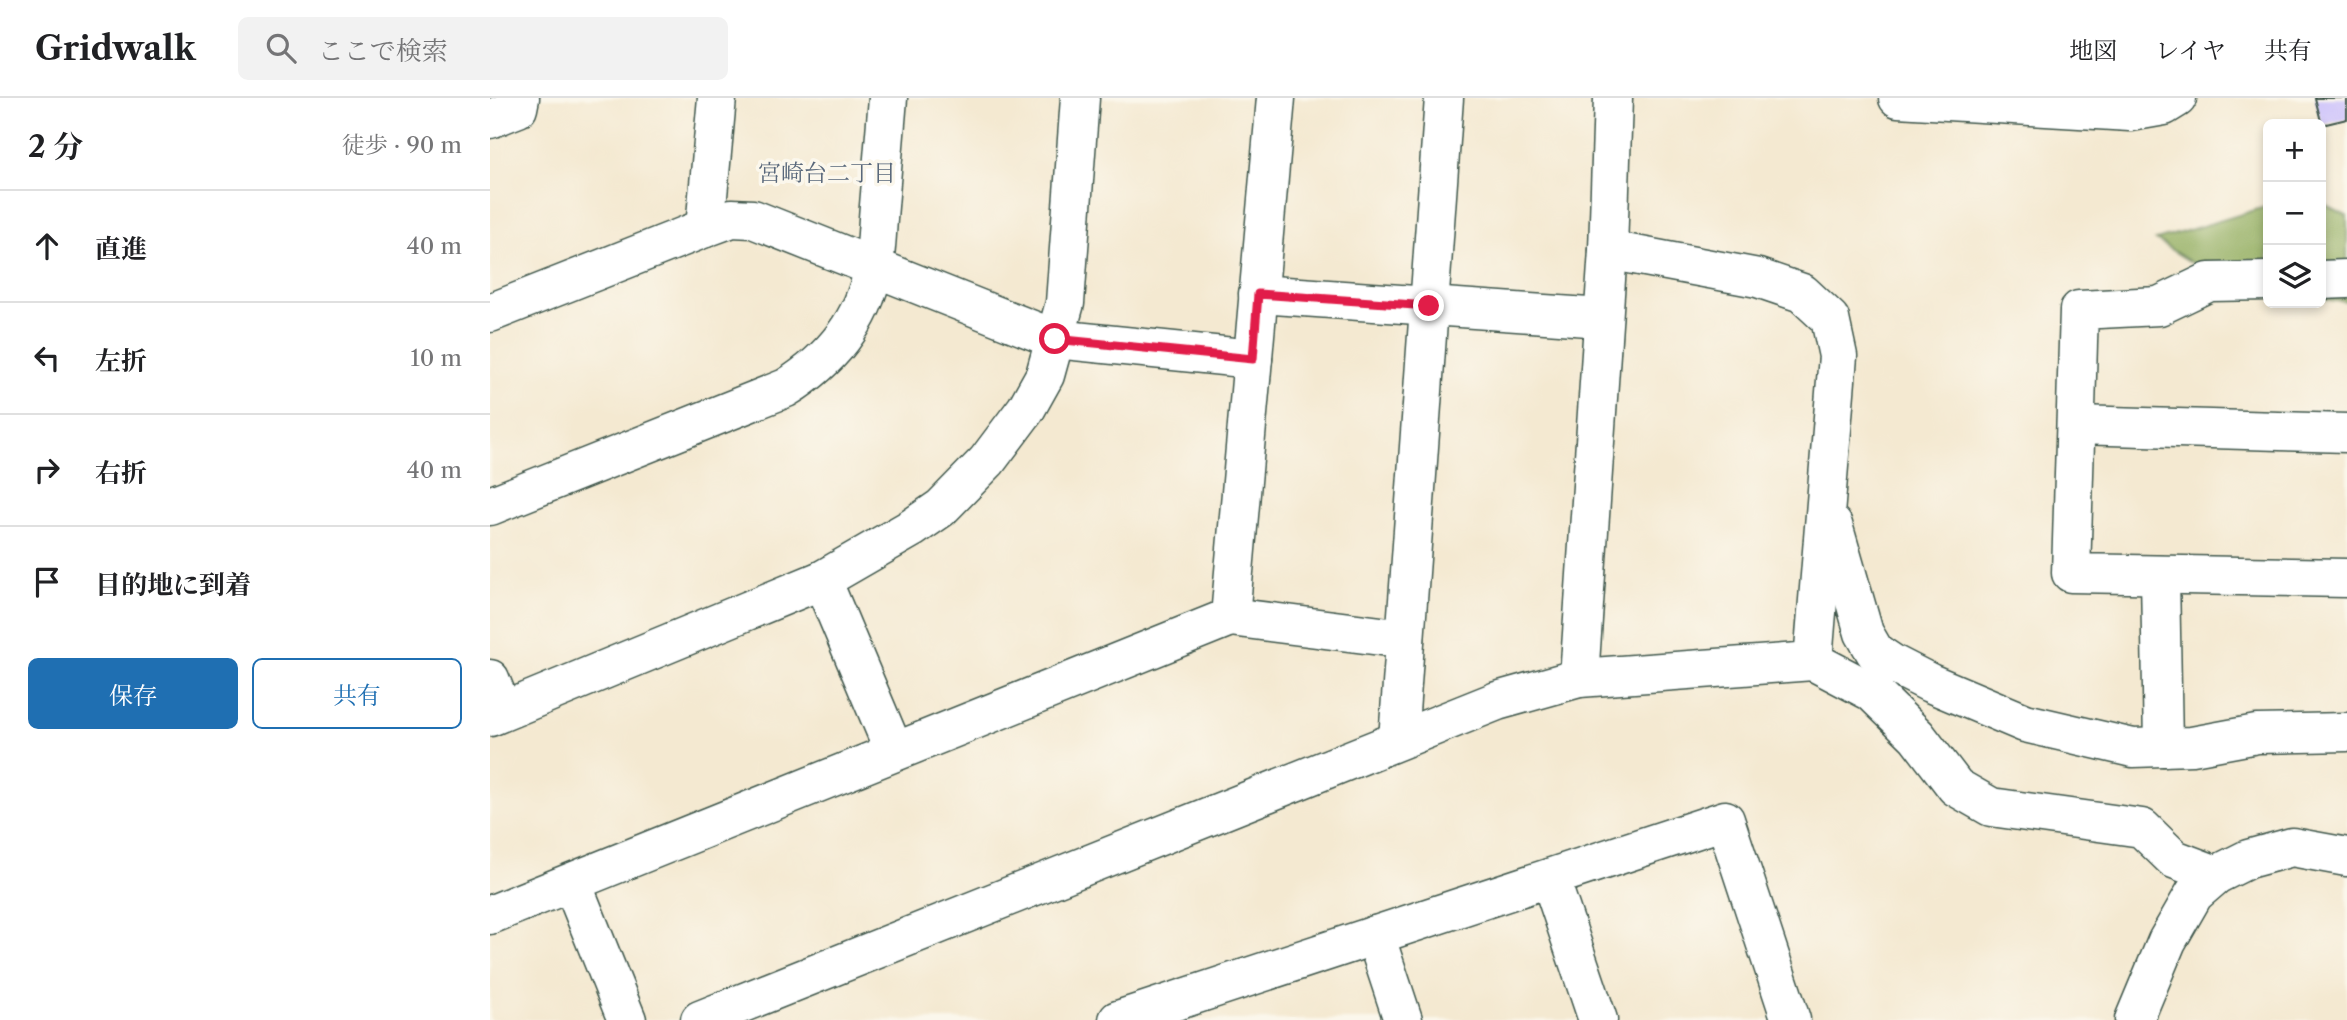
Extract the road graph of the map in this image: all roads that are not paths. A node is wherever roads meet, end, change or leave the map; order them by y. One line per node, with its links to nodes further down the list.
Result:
1 (520, 98): 10 (street)
2 (717, 98): 11 (street)
3 (888, 98): 13 (street)
4 (1080, 98): 21 (street)
5 (1276, 98): 17 (street)
6 (1444, 98): 18 (street)
7 (1613, 98): 12 (street)
8 (1898, 98): 9 (street)
9 (2169, 101)
10 (490, 119)
11 (705, 228): 13 (street); 19 (street)
12 (1608, 250): 20 (street); 25 (street)
13 (874, 267): 21 (street); 26 (street)
14 (2347, 279): 15 (street)
15 (2326, 280)
16 (2263, 281): 23 (street)
17 (1258, 294): 18 (street); 22 (street)
18 (1429, 306): 20 (street); 31 (street)
19 (490, 313)
20 (1603, 318): 33 (street)
21 (1055, 339): 22 (street); 29 (street)
22 (1253, 359): 30 (street)
23 (2076, 425): 24 (street); 27 (street)
24 (2347, 433)
25 (1827, 503): 32 (street); 37 (street)
26 (490, 506)
27 (2160, 575): 28 (street); 37 (street)
28 (2347, 578)
29 (821, 580): 34 (street); 38 (street)
30 (1230, 617): 31 (street); 38 (street)
31 (1405, 639): 36 (street)
32 (1813, 661): 33 (street); 40 (street)
33 (1579, 678): 36 (street)
34 (494, 702)
35 (2347, 732): 37 (street)
36 (1398, 740): 47 (street)
37 (2163, 747)
38 (894, 751): 42 (street)
39 (2347, 857): 40 (street)
40 (2216, 875): 52 (street)
41 (1550, 878): 44 (street); 50 (street); 51 (street)
42 (572, 883): 43 (street); 46 (street)
43 (490, 915)
44 (1375, 935): 45 (street); 49 (street)
45 (1204, 1007): 48 (street)
46 (627, 1020)
47 (700, 1020)
48 (1118, 1020)
49 (1403, 1020)
50 (1598, 1020)
51 (1791, 1020)
52 (2134, 1020)

